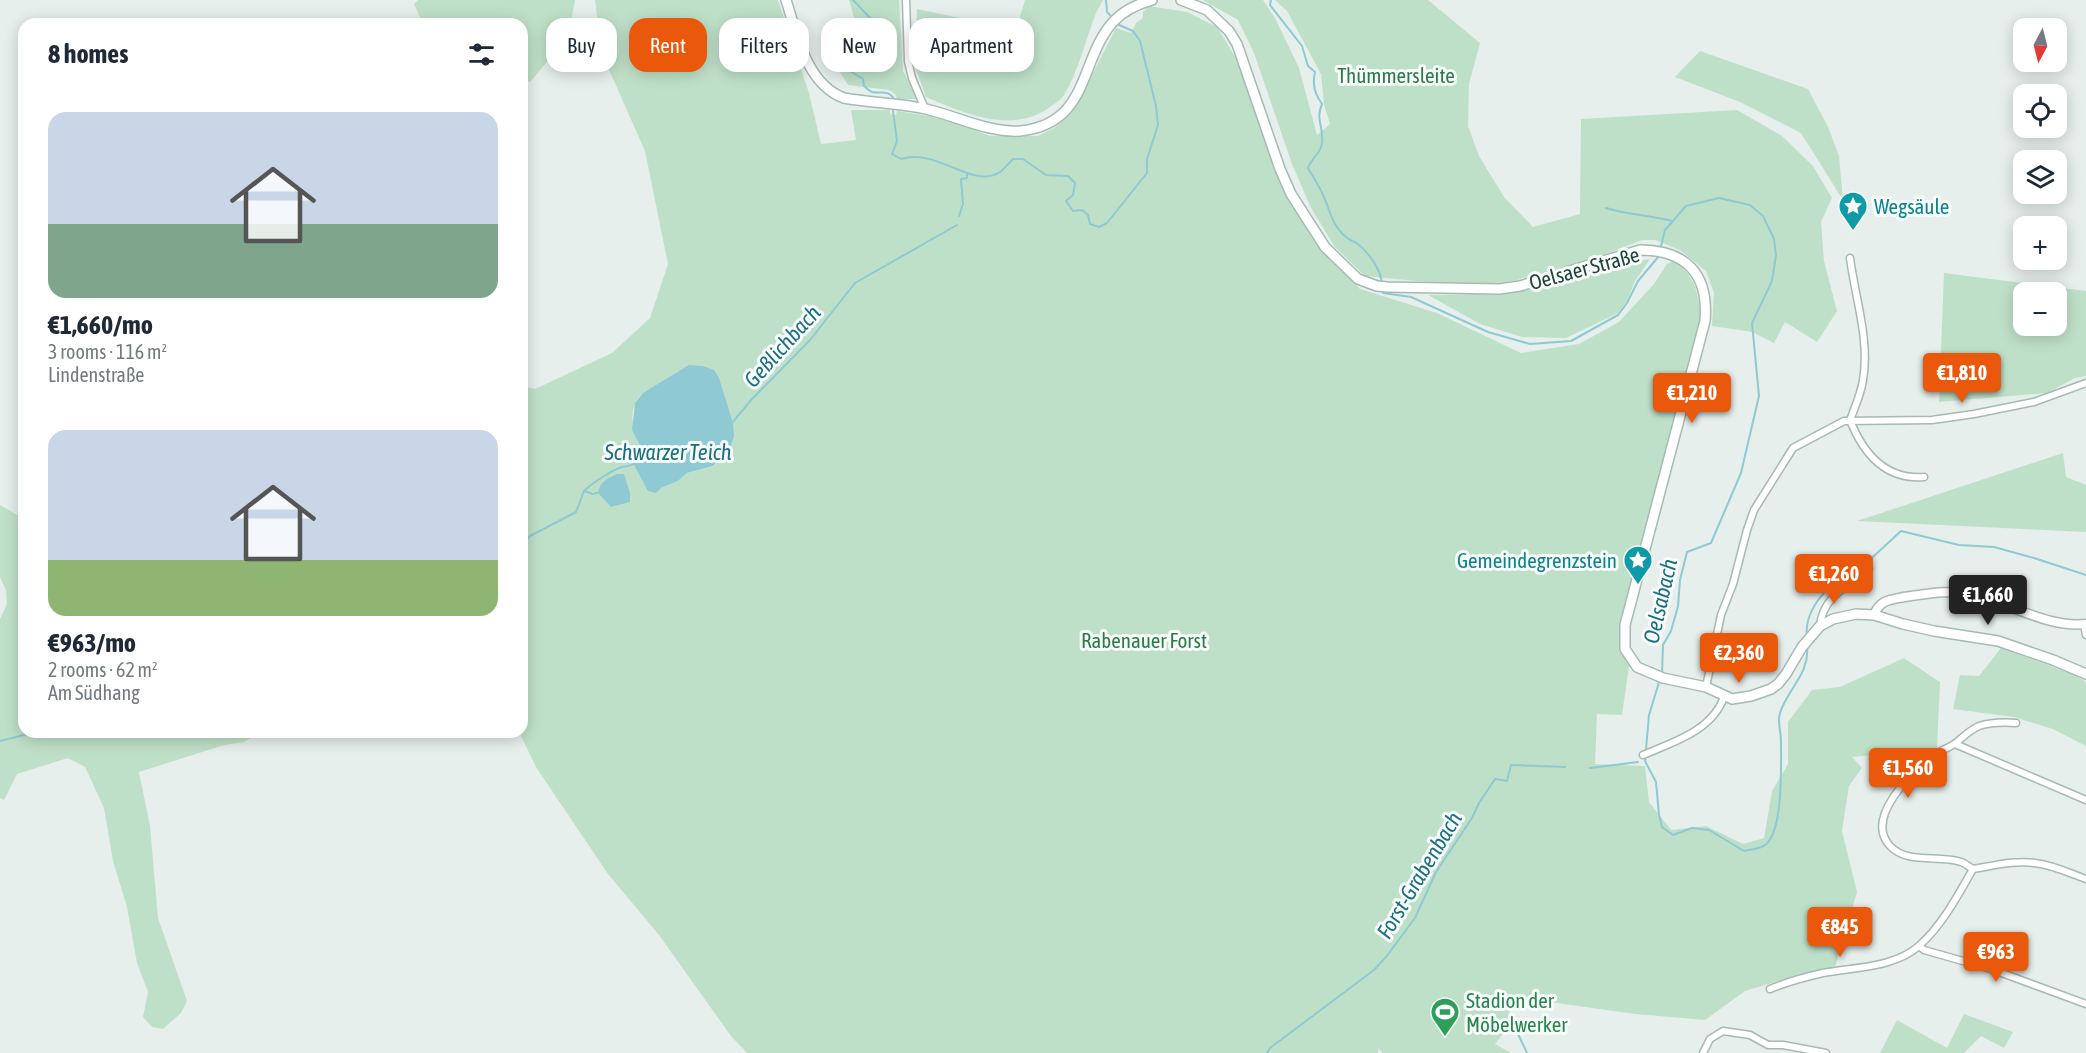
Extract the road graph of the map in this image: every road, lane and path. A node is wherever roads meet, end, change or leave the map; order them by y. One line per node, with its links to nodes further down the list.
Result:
1 (786, 0): 5 (main road)
2 (906, 0): 5 (street)
3 (1152, 0): 5 (main road)
4 (1181, 0): 16 (main road, Oelsaer Straße)
5 (925, 109)
6 (1850, 258): 8 (street)
7 (2086, 383): 8 (street)
8 (1850, 420): 9 (street); 16 (street)
9 (1924, 477)
10 (1869, 569): 13 (street)
11 (1874, 615): 12 (street); 13 (main road); 15 (main road)
12 (2085, 624): 14 (street)
13 (1820, 626): 17 (main road)
14 (2086, 635)
15 (2086, 674)
16 (1706, 687): 17 (main road, Oelsaer Straße)
17 (1724, 697): 20 (street)
18 (2016, 723): 19 (street)
19 (1955, 744): 21 (street); 22 (street)
20 (1646, 754)
21 (2086, 800)
22 (1973, 869): 23 (street); 24 (street)
23 (2086, 879)
24 (1919, 946): 25 (street); 26 (street)
25 (1770, 988)
26 (2086, 1004)
27 (1702, 1053): 28 (street)
28 (1826, 1053)

